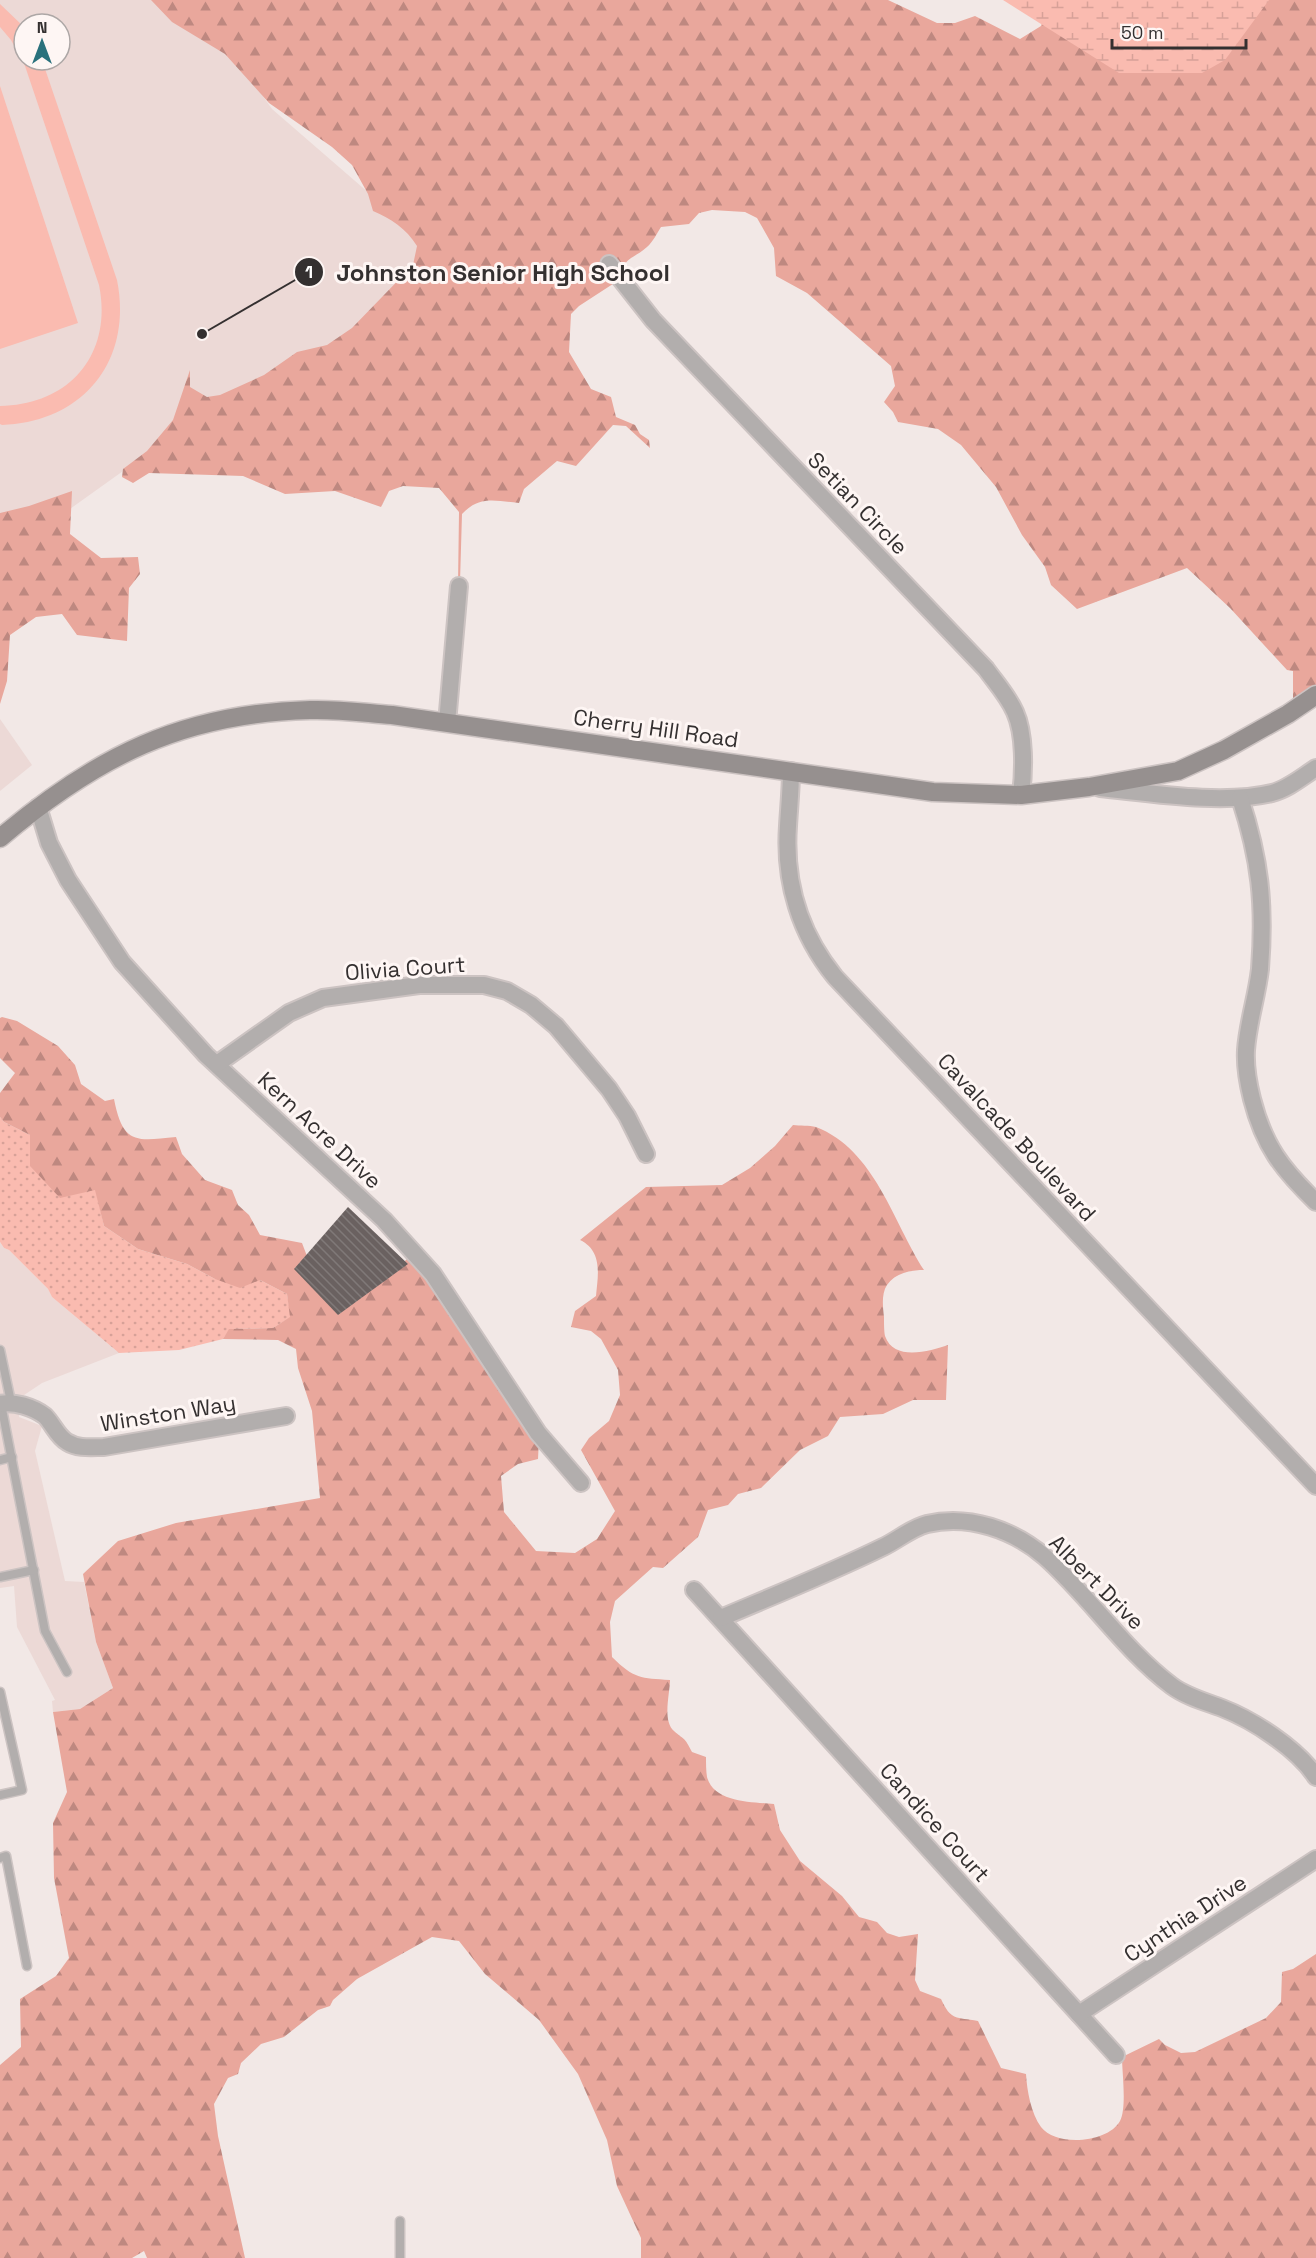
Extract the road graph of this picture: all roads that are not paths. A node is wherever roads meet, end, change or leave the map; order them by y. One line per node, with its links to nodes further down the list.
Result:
1 (609, 264): 8 (street, Setian Circle)
2 (459, 586): 4 (street)
3 (1316, 695): 7 (main road, Cherry Hill Road)
4 (447, 723): 6 (main road, Cherry Hill Road); 10 (main road, Cherry Hill Road)
5 (1316, 768): 9 (street)
6 (791, 771): 8 (main road, Cherry Hill Road); 21 (street, Cavalcade Boulevard)
7 (1089, 788): 8 (main road, Cherry Hill Road); 9 (street)
8 (1021, 795)
9 (1240, 798): 14 (street)
10 (38, 807): 11 (main road, Cherry Hill Road); 12 (street, Kern Acre Drive)
11 (0, 838)
12 (217, 1064): 13 (street, Olivia Court); 20 (street, Kern Acre Drive)
13 (646, 1154)
14 (1316, 1202)
15 (0, 1350): 16 (lane)
16 (4, 1403): 17 (street, Winston Way); 18 (lane)
17 (286, 1416)
18 (12, 1457): 19 (lane); 22 (lane)
19 (0, 1460)
20 (581, 1483)
21 (1316, 1486)
22 (34, 1570): 23 (lane); 26 (lane)
23 (0, 1577)
24 (694, 1590): 25 (street)
25 (721, 1618): 28 (street, Albert Drive); 33 (street, Candice Court)
26 (68, 1672)
27 (0, 1692): 29 (lane)
28 (1316, 1777)
29 (0, 1795)
30 (0, 1857): 32 (lane)
31 (1316, 1859): 33 (street, Cynthia Drive)
32 (27, 1966)
33 (1079, 2014): 34 (street, Candice Court)
34 (1116, 2055)
35 (400, 2221): 36 (lane)
36 (400, 2258)

